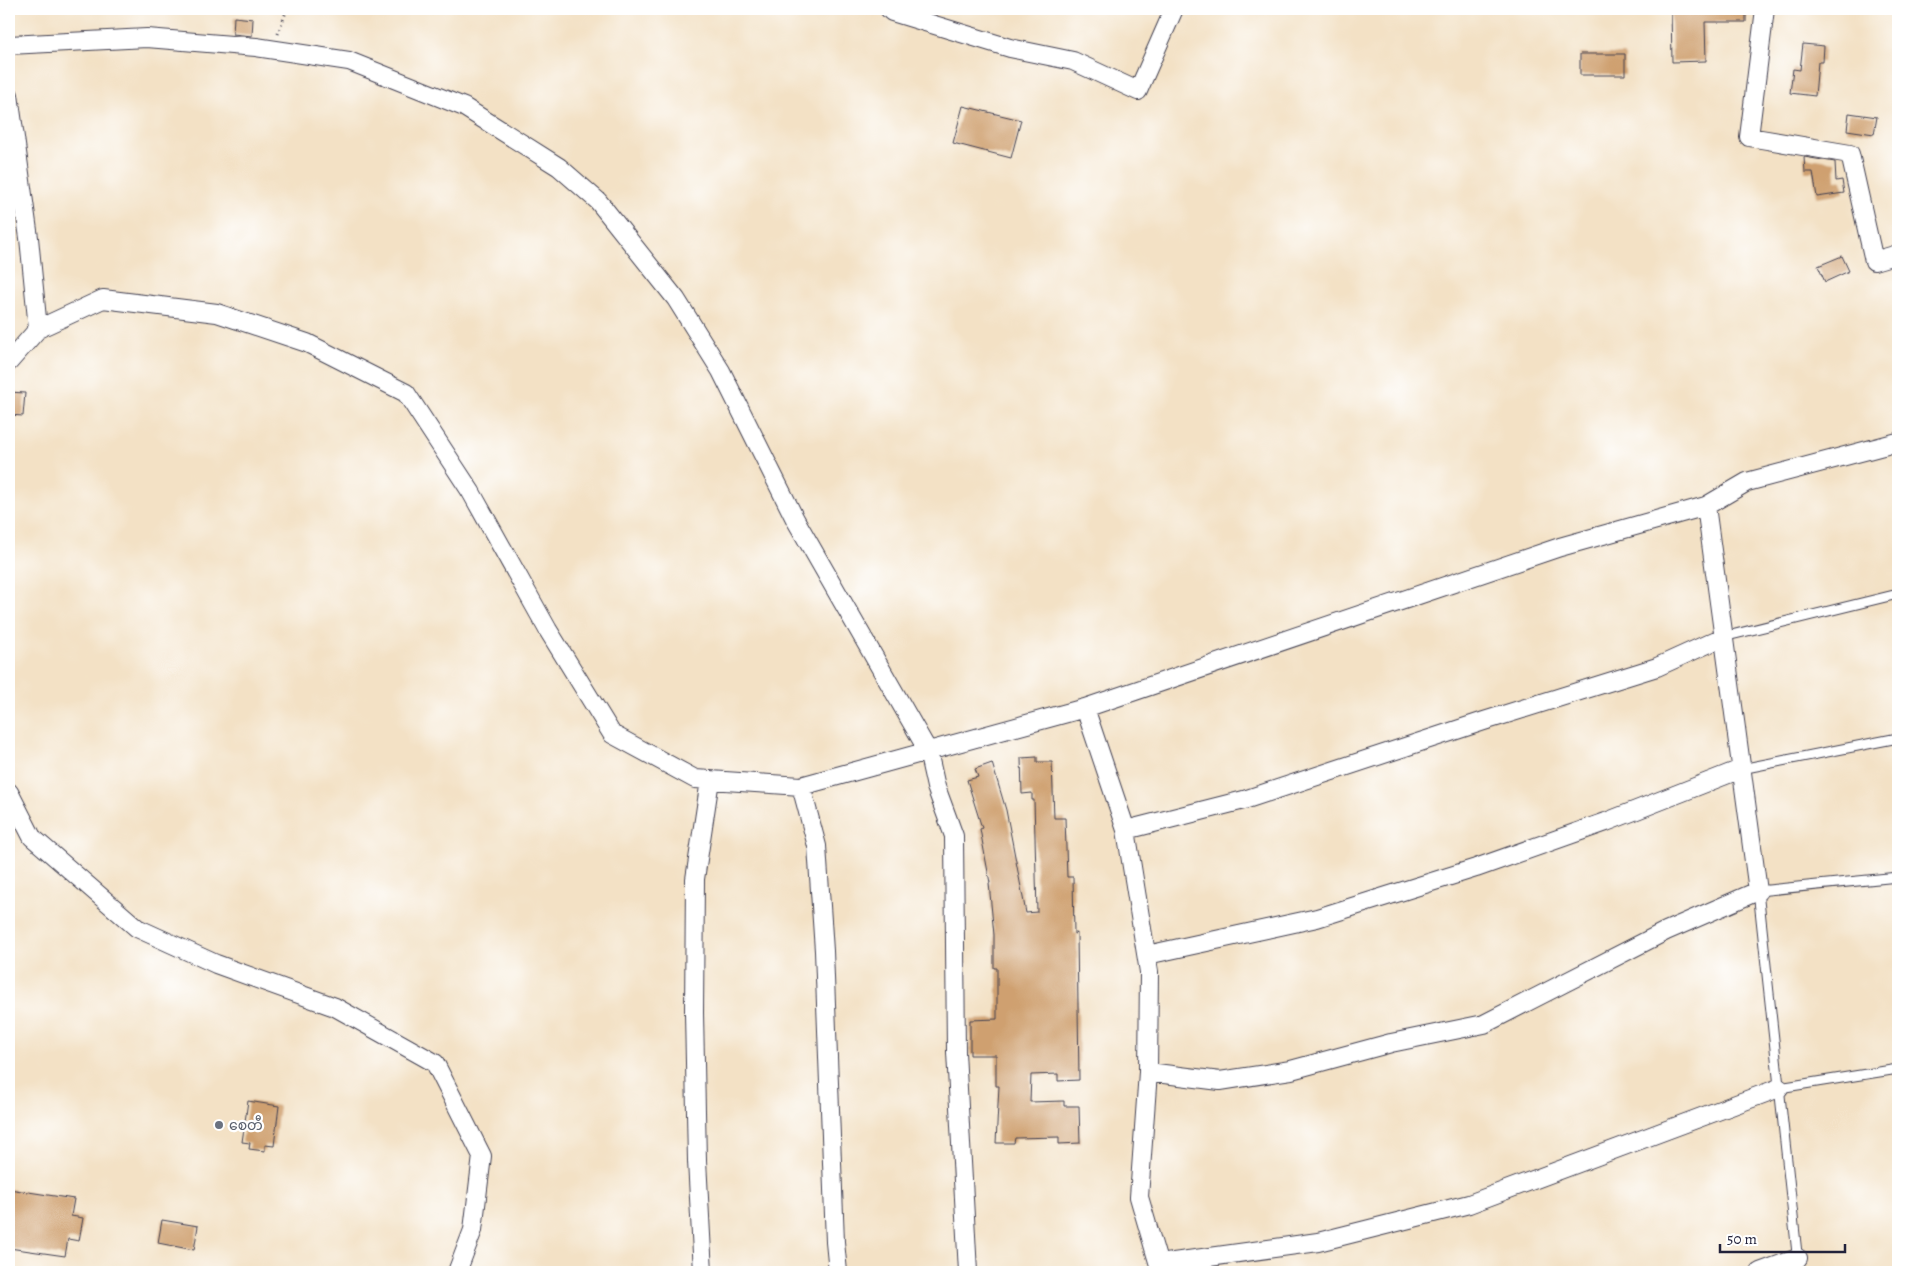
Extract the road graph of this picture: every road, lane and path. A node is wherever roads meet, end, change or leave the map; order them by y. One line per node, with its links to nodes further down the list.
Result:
1 (287, 9): 6 (path)
2 (889, 9): 3 (street)
3 (1174, 9)
4 (1765, 9): 8 (street)
5 (9, 45): 6 (street)
6 (273, 50): 17 (street)
7 (9, 95): 9 (street)
8 (1898, 254)
9 (38, 329): 10 (street); 19 (street)
10 (9, 362)
11 (1898, 442): 12 (street)
12 (1706, 506): 14 (street); 15 (street)
13 (1898, 594): 14 (lane)
14 (1724, 637): 18 (street); 22 (street)
15 (1084, 708): 17 (street); 22 (street)
16 (1898, 738): 18 (lane)
17 (928, 751): 20 (street); 34 (street)
18 (1742, 769): 24 (street); 25 (street)
19 (710, 780): 20 (street); 32 (street)
20 (801, 786): 33 (street)
21 (9, 792): 31 (street)
22 (1126, 830): 25 (street)
23 (1898, 877): 24 (lane)
24 (1758, 891): 27 (street); 28 (lane)
25 (1146, 955): 27 (street)
26 (1898, 1069): 28 (lane)
27 (1148, 1072): 30 (street)
28 (1779, 1088): 29 (lane); 30 (street)
29 (1799, 1265): 35 (street)
30 (1160, 1268)
31 (457, 1272)
32 (703, 1272)
33 (838, 1272)
34 (968, 1272)
35 (1760, 1272)

